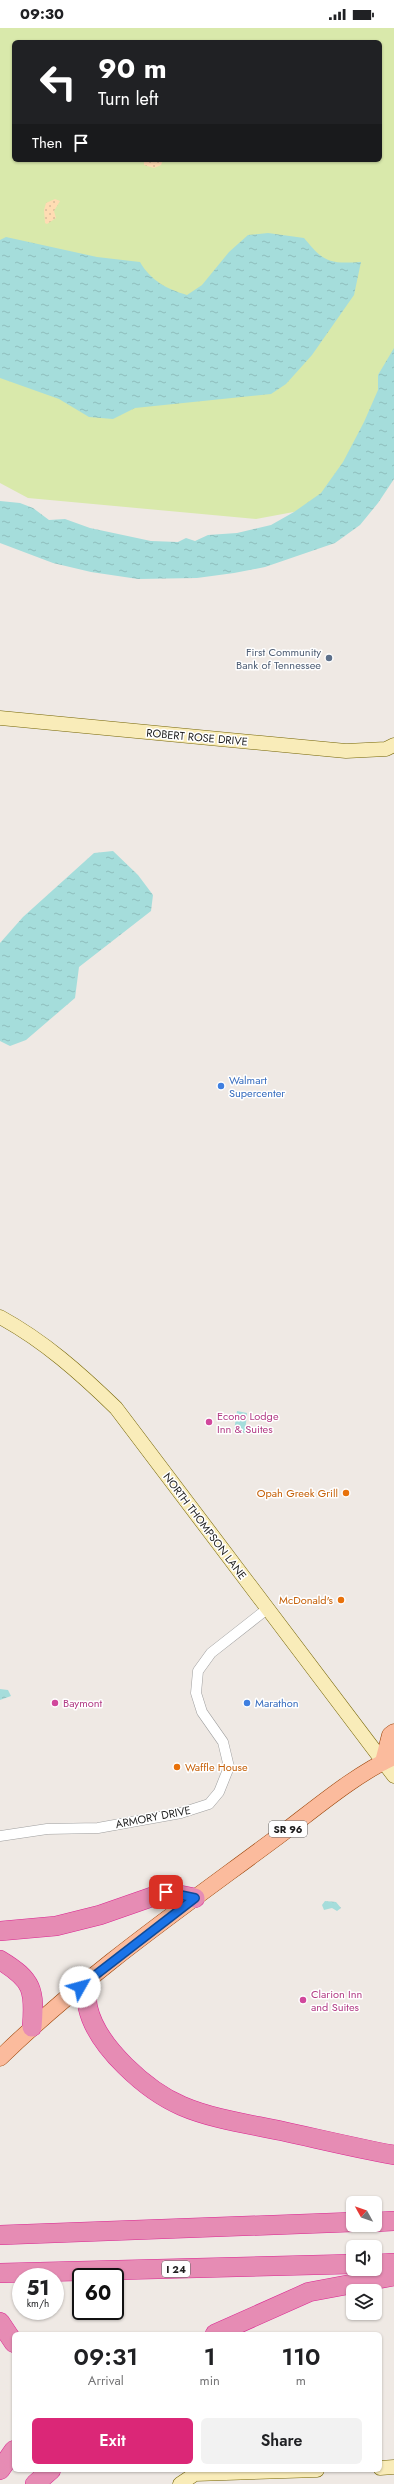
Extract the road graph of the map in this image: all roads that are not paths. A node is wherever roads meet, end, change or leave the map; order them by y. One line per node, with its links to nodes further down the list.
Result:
1 (0, 718): 2 (main road, ROBERT ROSE DRIVE)
2 (394, 745)
3 (0, 1317): 4 (main road, NORTH THOMPSON LANE)
4 (267, 1609): 6 (main road, NORTH THOMPSON LANE); 8 (street, ARMORY DRIVE)
5 (394, 1732): 6 (main road)
6 (388, 1759): 7 (main road, NORTH THOMPSON LANE); 9 (main road, SR 96)
7 (394, 1776)
8 (0, 1836)
9 (195, 1898): 10 (highway); 12 (main road, SR 96)
10 (0, 1931)
11 (0, 1960): 13 (highway)
12 (87, 1981): 13 (main road, SR 96); 15 (highway)
13 (32, 2027): 14 (main road, SR 96)
14 (0, 2058)
15 (394, 2155)
16 (394, 2221): 18 (highway)
17 (346, 2222): 19 (highway)
18 (382, 2222)
19 (0, 2235)
20 (394, 2263): 22 (highway)
21 (346, 2264): 23 (highway, I 24)
22 (382, 2264)
23 (0, 2273)
24 (394, 2276): 26 (highway)
25 (0, 2322): 27 (highway)
26 (220, 2332)
27 (12, 2340)
28 (12, 2453): 31 (highway)
29 (394, 2467): 30 (main road)
30 (382, 2468)
31 (0, 2470)
32 (49, 2472): 34 (highway)
33 (256, 2472): 35 (main road)
34 (35, 2484)
35 (180, 2484)

